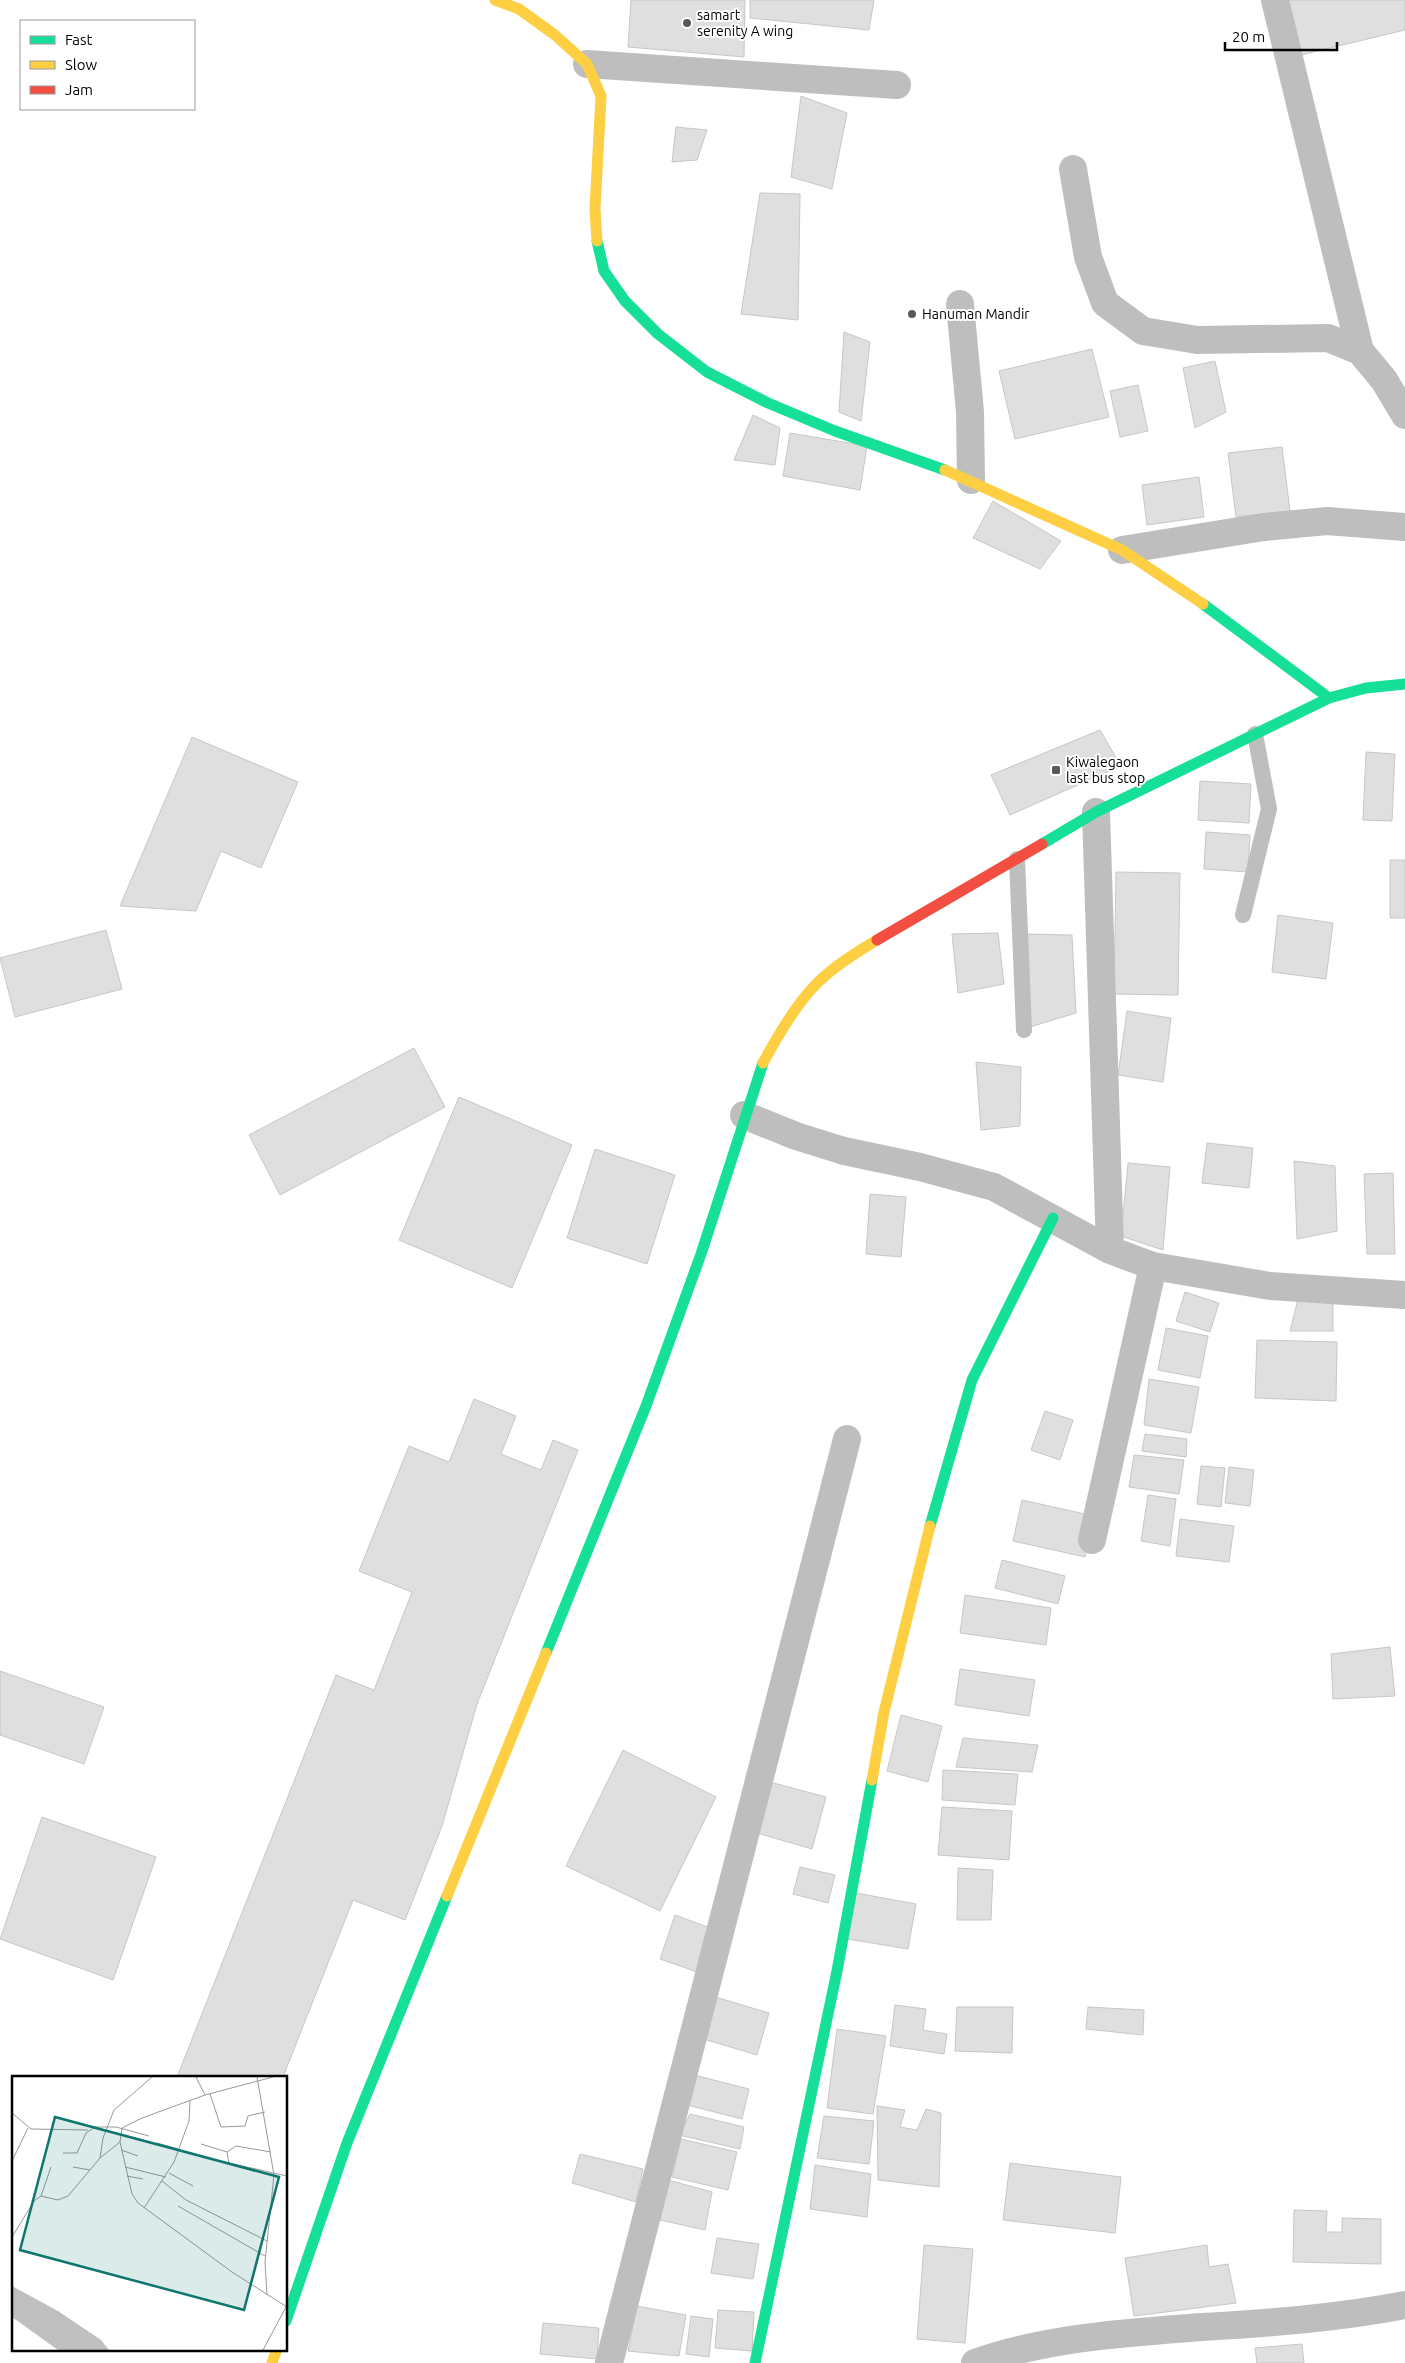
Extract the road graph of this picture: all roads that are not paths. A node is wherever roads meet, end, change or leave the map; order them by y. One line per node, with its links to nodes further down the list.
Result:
1 (495, 0): 3 (street)
2 (1275, 0): 7 (street)
3 (587, 64): 4 (street); 9 (street)
4 (897, 85)
5 (1073, 169): 7 (street)
6 (960, 304): 9 (street)
7 (1360, 351): 8 (street)
8 (1405, 415)
9 (971, 480): 11 (street)
10 (1405, 527): 11 (street)
11 (1122, 550): 13 (street)
12 (1405, 684): 13 (street)
13 (1329, 698): 14 (street)
14 (1255, 734): 15 (street); 17 (lane)
15 (1096, 812): 16 (street); 21 (street)
16 (1017, 859): 18 (lane); 19 (street)
17 (1243, 914)
18 (1024, 1030)
19 (744, 1115): 20 (street); 27 (street)
20 (1053, 1218): 21 (street); 31 (street)
21 (1110, 1250): 22 (street)
22 (1153, 1266): 23 (street); 25 (street)
23 (1405, 1295)
24 (847, 1439): 30 (street)
25 (1092, 1540)
26 (1405, 2305): 32 (street)
27 (288, 2315)
28 (277, 2350): 29 (street)
29 (272, 2363)
30 (609, 2363)
31 (755, 2363)
32 (975, 2363)

